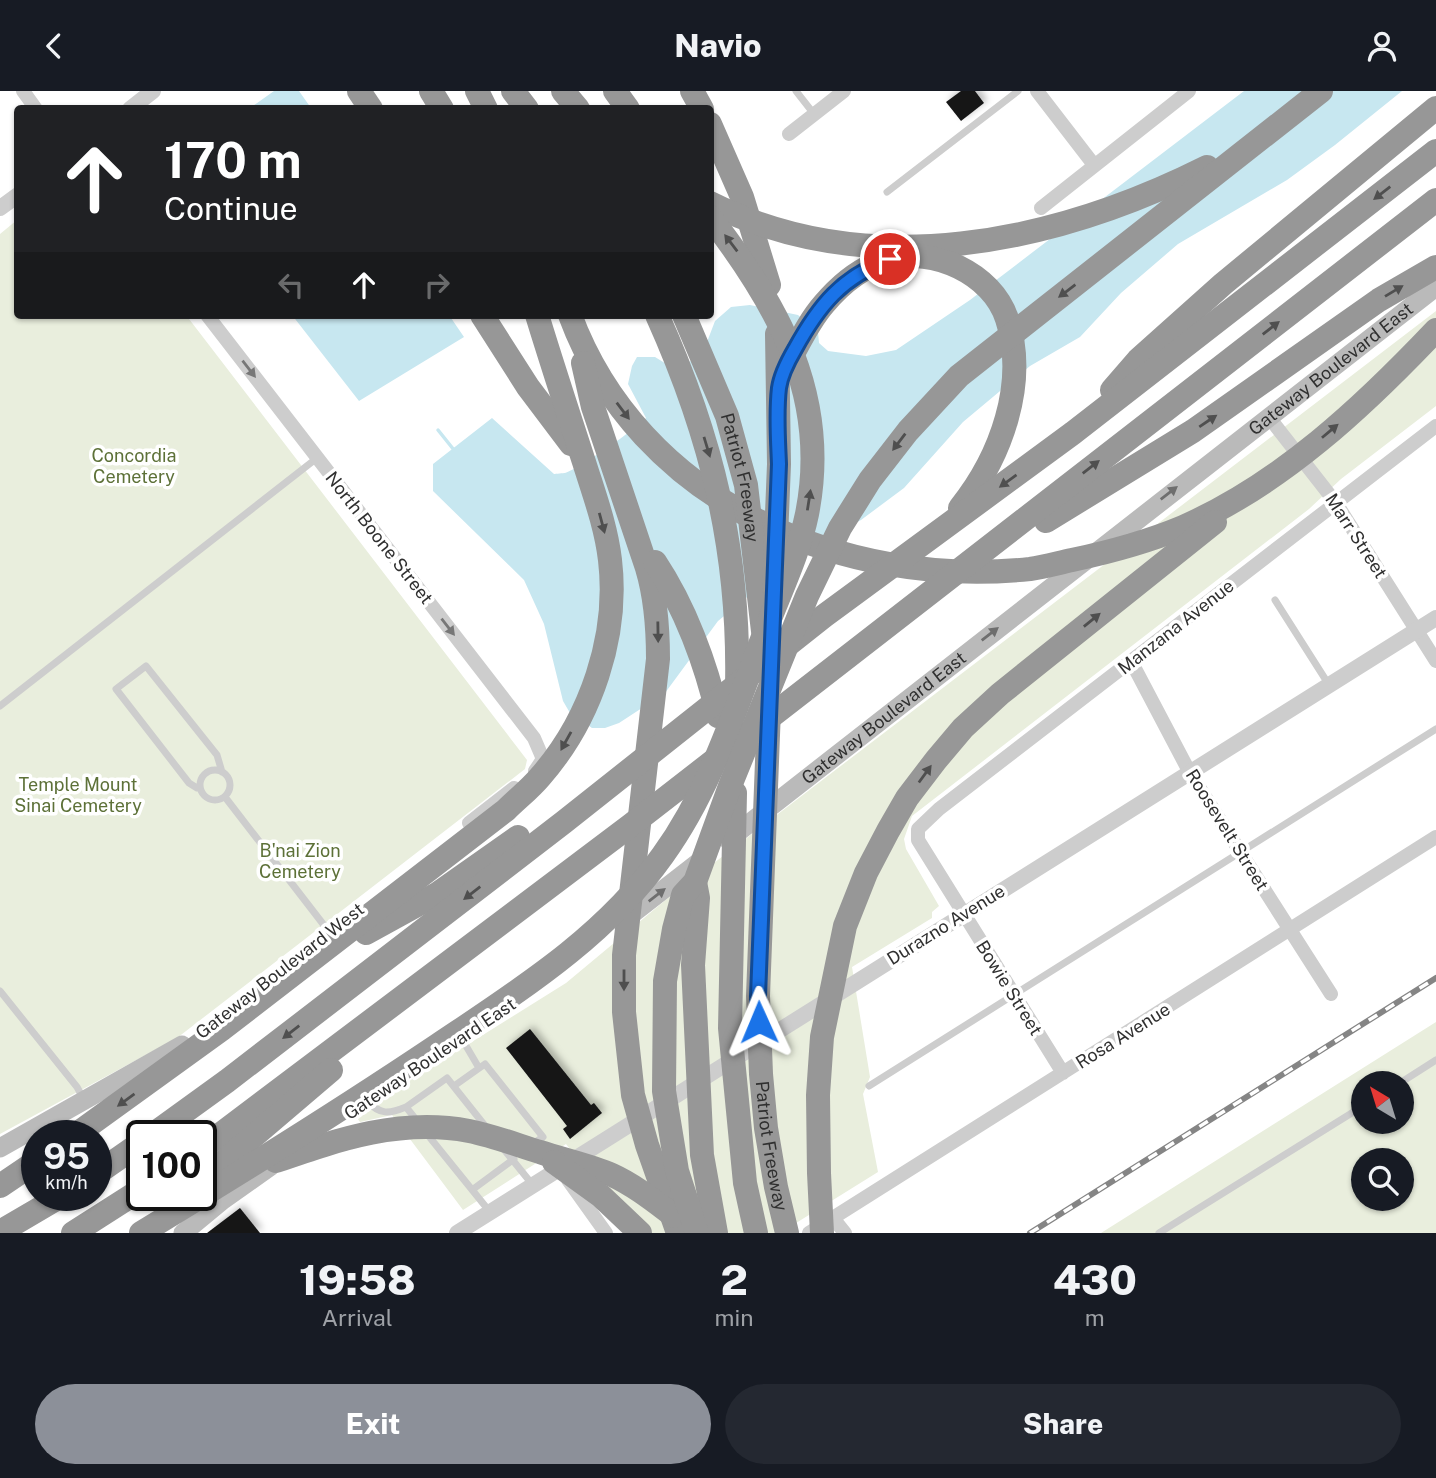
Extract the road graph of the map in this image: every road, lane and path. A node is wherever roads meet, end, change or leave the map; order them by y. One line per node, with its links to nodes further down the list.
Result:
1 (153, 91): 10 (street)
2 (513, 91): 11 (highway)
3 (563, 91): 12 (highway)
4 (796, 91): 14 (lane)
5 (844, 91): 14 (street)
6 (1018, 91): 20 (lane)
7 (1037, 91): 19 (street)
8 (1189, 91): 19 (street)
9 (1321, 91): 15 (highway)
10 (135, 105)
11 (524, 105)
12 (575, 105)
13 (1436, 108): 37 (highway)
14 (814, 114): 17 (street)
15 (1274, 127): 22 (highway); 62 (highway, one-way to 62)
16 (714, 133): 34 (highway)
17 (789, 134)
18 (1436, 151): 37 (highway, one-way to 37)
19 (1094, 165): 23 (street)
20 (887, 192)
21 (1436, 200): 57 (highway, one-way to 21)
22 (714, 205)
23 (1041, 208)
24 (714, 222): 91 (highway, one-way to 24)
25 (1436, 267): 57 (highway, one-way to 25)
26 (1436, 287): 35 (main road, Gateway Boulevard East)
27 (210, 319): 38 (street, North Boone Street, one-way to 38)
28 (485, 319): 61 (highway)
29 (538, 319): 82 (highway, one-way to 82)
30 (659, 319): 61 (highway, Patriot Freeway, one-way to 61)
31 (686, 319): 48 (highway, Patriot Freeway)
32 (573, 323): 39 (highway, one-way to 39); 107 (highway, one-way to 107)
33 (1436, 330): 39 (highway, one-way to 33)
34 (779, 387): 41 (highway); 48 (highway)
35 (1268, 416): 40 (street, Marr Street); 71 (main road, Gateway Boulevard East, one-way to 35)
36 (1436, 426): 40 (street, Manzana Avenue)
37 (1073, 433): 41 (highway, one-way to 41)
38 (317, 458): 49 (lane); 51 (street, North Boone Street, one-way to 51)
39 (1283, 467): 99 (highway, one-way to 39)
40 (1336, 503): 44 (street, Marr Street); 45 (street, Manzana Avenue)
41 (944, 528): 56 (highway)
42 (1275, 600): 47 (lane)
43 (1436, 618): 44 (street, Durazno Avenue)
44 (1417, 630): 46 (street, Marr Street); 47 (street, Durazno Avenue)
45 (1131, 661): 53 (street, Roosevelt Street); 58 (street, Manzana Avenue)
46 (1436, 661)
47 (1329, 685): 53 (street, Durazno Avenue)
48 (769, 704): 111 (highway, Patriot Freeway)
49 (0, 706)
50 (1436, 729): 60 (lane)
51 (540, 764): 66 (street, Gateway Boulevard West)
52 (222, 772): 54 (lane); 54 (lane); 55 (lane)
53 (1190, 772): 60 (street, Roosevelt Street); 64 (street, Durazno Avenue)
54 (200, 787): 55 (lane)
55 (225, 797): 66 (lane)
56 (559, 816): 70 (highway); 83 (highway, one-way to 83)
57 (626, 828): 63 (highway)
58 (918, 829): 64 (street, Bowie Street)
59 (1436, 837): 65 (street, Rosa Avenue)
60 (1241, 852): 65 (street, Roosevelt Street); 69 (lane)
61 (733, 875): 110 (highway, Patriot Freeway)
62 (695, 882): 108 (highway); 109 (highway)
63 (530, 900): 84 (highway); 88 (highway)
64 (963, 915): 69 (street, Bowie Street); 89 (street, Durazno Avenue)
65 (1290, 930): 68 (street, Roosevelt Street); 74 (street, Rosa Avenue)
66 (330, 933): 70 (street, Gateway Boulevard West)
67 (0, 991): 78 (lane)
68 (1331, 994)
69 (1014, 995): 74 (street, Bowie Street); 77 (lane)
70 (231, 1010): 78 (main road, Gateway Boulevard West)
71 (462, 1039): 73 (lane); 79 (main road, Gateway Boulevard East)
72 (1436, 1060): 75 (lane)
73 (479, 1068): 76 (lane); 87 (lane)
74 (1063, 1073): 99 (street, Rosa Avenue)
75 (1414, 1074)
76 (454, 1086): 80 (lane); 87 (lane)
77 (869, 1086)
78 (84, 1101): 85 (main road, Gateway Boulevard West)
79 (367, 1101): 80 (lane); 103 (main road, Gateway Boulevard East)
80 (406, 1107): 94 (lane)
81 (1351, 1113): 114 (lane)
82 (96, 1120)
83 (173, 1120)
84 (217, 1137)
85 (0, 1148)
86 (539, 1152): 91 (highway); 106 (highway); 108 (highway)
87 (512, 1160): 92 (lane); 94 (lane)
88 (217, 1167)
89 (559, 1169): 92 (street, Durazno Avenue); 105 (street)
90 (21, 1172): 93 (highway)
91 (239, 1174): 102 (highway)
92 (533, 1185): 98 (street, Durazno Avenue)
93 (0, 1186)
94 (472, 1190): 98 (lane)
95 (126, 1199): 101 (highway)
96 (36, 1211): 100 (highway)
97 (166, 1211): 102 (highway)
98 (490, 1212): 104 (street, Durazno Avenue)
99 (828, 1225): 112 (street, Rosa Avenue); 113 (street)
100 (0, 1232)
101 (73, 1233)
102 (141, 1233)
103 (183, 1233)
104 (457, 1233)
105 (606, 1233)
106 (640, 1233)
107 (678, 1233)
108 (694, 1233)
109 (716, 1233)
110 (756, 1233)
111 (787, 1233)
112 (808, 1233)
113 (845, 1233)
114 (1159, 1233)

